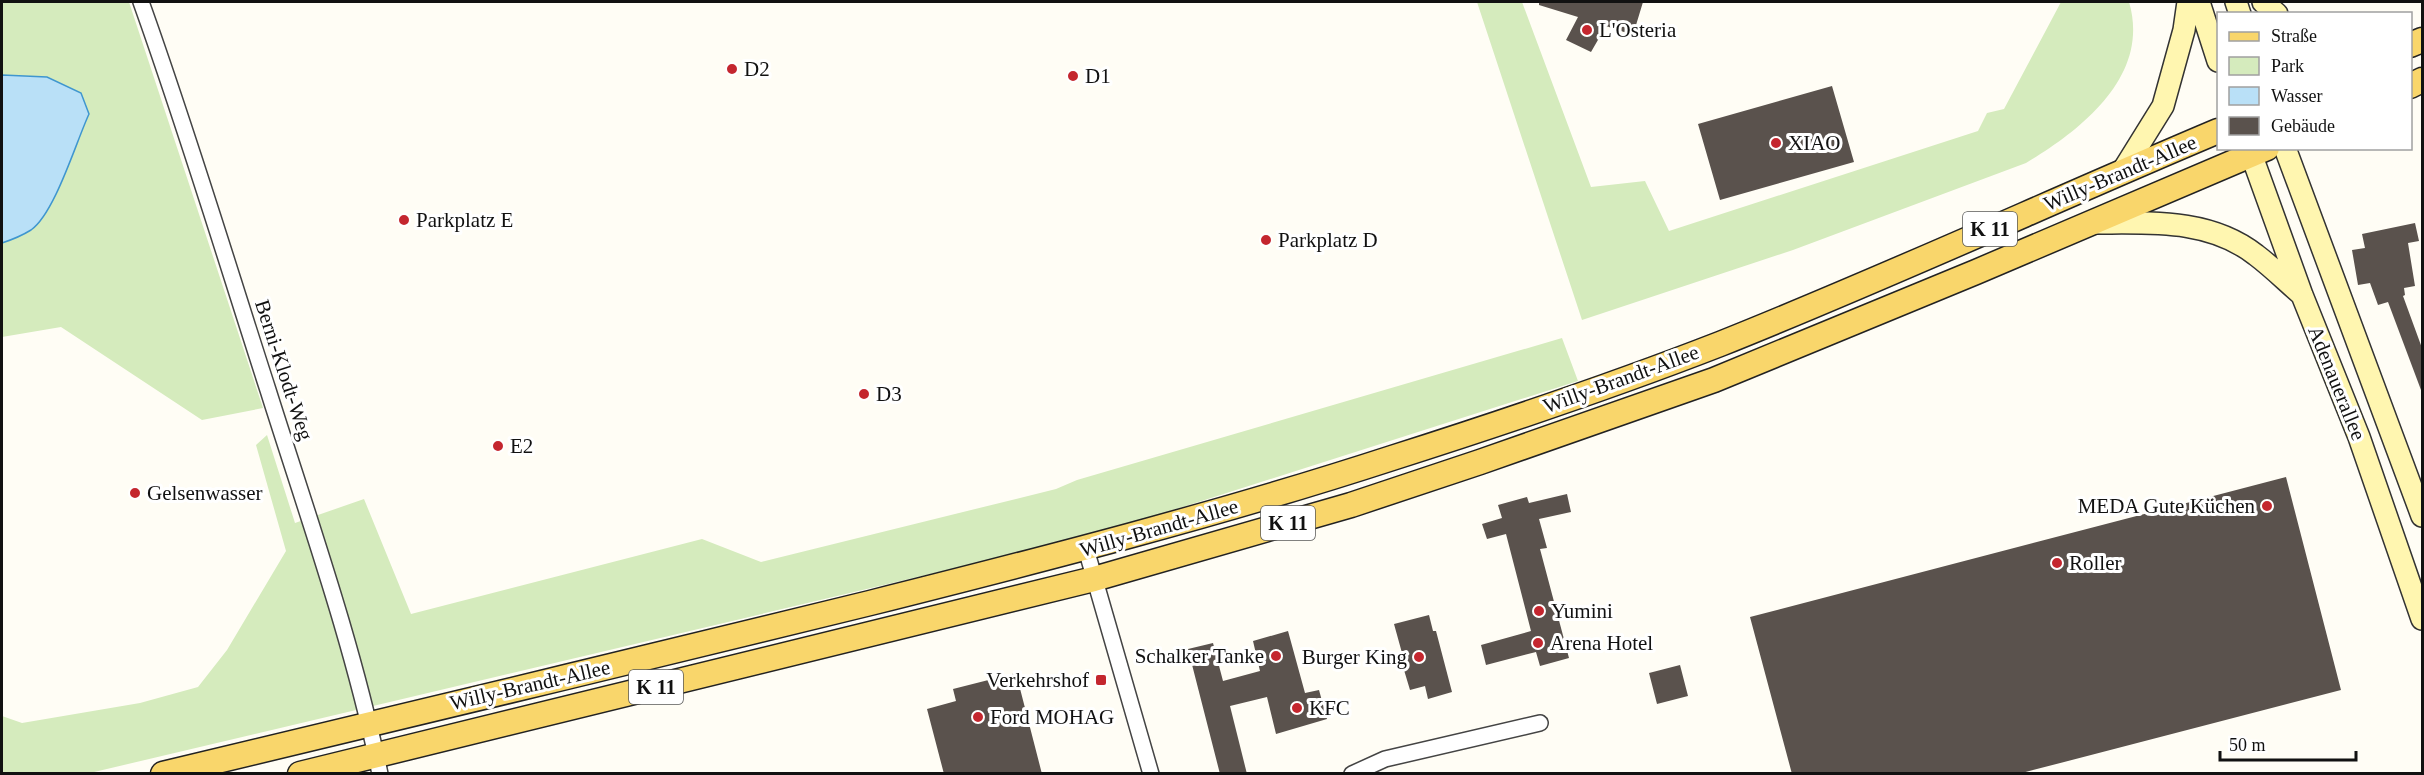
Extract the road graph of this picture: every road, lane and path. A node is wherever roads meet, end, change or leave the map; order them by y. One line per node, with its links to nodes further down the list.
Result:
1 (141, 2): 18 (street, Berni-Klodt-Weg)
2 (2188, 2): 10 (main road)
3 (2199, 2): 6 (main road)
4 (2263, 2): 5 (main road)
5 (2275, 12)
6 (2217, 58)
7 (2217, 130): 10 (main road, Willy-Brandt-Allee / K 11)
8 (2286, 150): 13 (main road, Adenauerallee)
9 (2256, 151): 11 (main road, Willy-Brandt-Allee / K 11); 12 (main road, Adenauerallee)
10 (2122, 172): 14 (main road, Willy-Brandt-Allee / K 11)
11 (2092, 223): 12 (main road); 15 (main road, Willy-Brandt-Allee / K 11)
12 (2302, 295): 16 (main road, Adenauerallee)
13 (2422, 516)
14 (1086, 549): 15 (street); 18 (main road, Willy-Brandt-Allee / K 11)
15 (1094, 579): 19 (main road, Willy-Brandt-Allee / K 11); 22 (street)
16 (2422, 619)
17 (1540, 723): 23 (street)
18 (368, 724): 19 (street, Berni-Klodt-Weg); 20 (main road, Willy-Brandt-Allee / K 11)
19 (378, 764): 21 (main road, Willy-Brandt-Allee / K 11)
20 (163, 774)
21 (300, 774)
22 (1151, 774)
23 (1352, 774)

